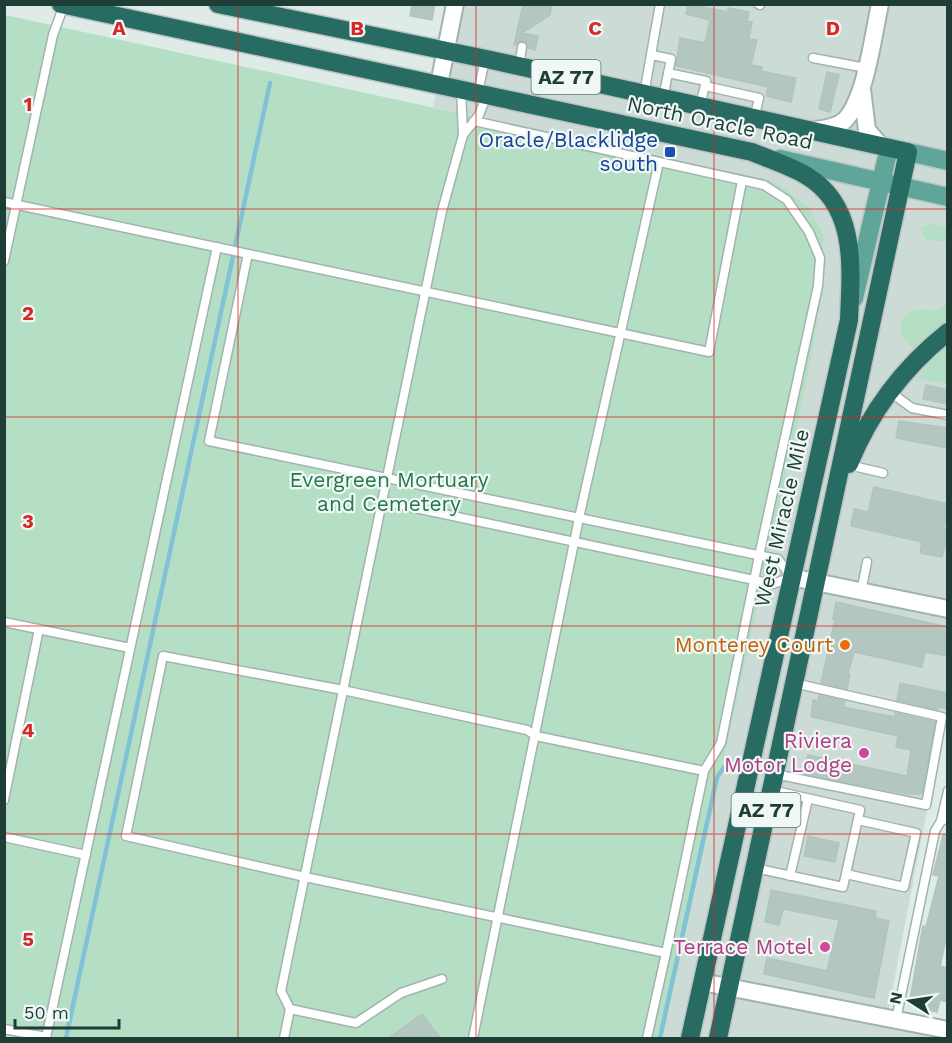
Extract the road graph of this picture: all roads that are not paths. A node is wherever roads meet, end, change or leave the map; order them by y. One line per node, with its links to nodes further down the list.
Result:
1 (218, 4): 7 (highway, North Oracle Road / AZ 77)
2 (455, 4): 7 (street)
3 (660, 4): 8 (lane)
4 (880, 4): 12 (street)
5 (62, 5): 14 (highway, North Oracle Road / AZ 77); 35 (lane)
6 (522, 47): 11 (lane)
7 (446, 51): 10 (highway, North Oracle Road / AZ 77); 14 (street)
8 (652, 55): 13 (lane); 18 (lane)
9 (813, 58): 12 (lane)
10 (485, 59): 11 (highway, North Oracle Road / AZ 77); 17 (lane)
11 (519, 66): 18 (highway, North Oracle Road / AZ 77)
12 (866, 68): 16 (street)
13 (668, 73): 15 (lane); 19 (lane)
14 (439, 84): 17 (highway, North Oracle Road / AZ 77)
15 (705, 86): 20 (lane); 21 (lane)
16 (862, 88): 23 (street); 25 (street)
17 (475, 92): 22 (lane); 24 (lane); 26 (highway, North Oracle Road / AZ 77)
18 (644, 94): 19 (highway, North Oracle Road / AZ 77)
19 (663, 98): 20 (highway, North Oracle Road / AZ 77)
20 (700, 106): 21 (highway, North Oracle Road / AZ 77)
21 (754, 119): 23 (highway, North Oracle Road / AZ 77)
22 (474, 121): 24 (lane); 29 (lane)
23 (809, 131): 25 (highway, North Oracle Road / AZ 77)
24 (463, 135): 39 (lane)
25 (885, 147): 27 (highway, North Oracle Road); 31 (main road, West Miracle Mile / AZ 77)
26 (752, 152): 31 (main road, North Oracle Road); 40 (highway, AZ 77)
27 (908, 152): 28 (main road, North Oracle Road); 32 (highway, AZ 77)
28 (948, 161)
29 (658, 162): 30 (lane); 42 (lane)
30 (742, 181): 42 (lane); 52 (lane)
31 (881, 182): 32 (main road, North Oracle Road); 40 (main road, West Miracle Mile / AZ 77)
32 (901, 186): 33 (main road, North Oracle Road); 49 (highway, AZ 77)
33 (948, 197)
34 (4, 202): 35 (lane)
35 (16, 205): 36 (lane); 38 (lane)
36 (217, 247): 37 (lane); 61 (lane)
37 (248, 254): 39 (lane); 47 (lane)
38 (4, 261)
39 (425, 292): 42 (lane); 47 (lane)
40 (849, 320): 54 (highway, West Miracle Mile / AZ 77)
41 (948, 332): 43 (highway)
42 (620, 333): 50 (lane)
43 (889, 391): 44 (lane); 45 (highway)
44 (948, 416)
45 (849, 465): 46 (lane); 49 (highway)
46 (883, 473)
47 (387, 477): 48 (lane); 50 (lane)
48 (382, 501): 51 (lane); 63 (lane)
49 (832, 508): 56 (highway, AZ 77)
50 (579, 518): 51 (lane); 52 (lane)
51 (575, 542): 55 (lane); 64 (lane)
52 (759, 556): 54 (lane); 55 (lane)
53 (867, 562): 57 (lane)
54 (791, 577): 55 (lane); 56 (street); 81 (highway, West Miracle Mile / AZ 77)
55 (754, 579): 65 (lane)
56 (816, 582): 57 (street); 62 (highway, AZ 77)
57 (861, 592): 58 (street)
58 (948, 609)
59 (4, 622): 60 (lane)
60 (39, 629): 61 (lane); 69 (lane)
61 (130, 648): 73 (lane)
62 (794, 682): 66 (highway, AZ 77); 66 (lane)
63 (343, 690): 64 (lane); 77 (lane); 77 (lane)
64 (536, 736): 65 (lane); 78 (lane)
65 (704, 771): 79 (lane)
66 (773, 782): 68 (lane); 74 (highway, AZ 77)
67 (948, 791): 71 (lane)
68 (808, 799): 70 (lane); 76 (lane)
69 (4, 800)
70 (858, 820): 75 (lane); 75 (lane)
71 (944, 820): 84 (lane)
72 (4, 837): 73 (lane)
73 (86, 855): 87 (lane)
74 (754, 868): 76 (lane); 82 (highway, AZ 77)
75 (846, 874): 76 (lane)
76 (790, 876)
77 (305, 877): 78 (lane); 83 (lane)
78 (498, 918): 79 (lane); 89 (lane)
79 (666, 953): 90 (lane)
80 (442, 979): 83 (lane)
81 (702, 982): 82 (street); 91 (highway, West Miracle Mile / AZ 77)
82 (729, 987): 84 (street); 92 (highway, AZ 77)
83 (290, 1009): 88 (lane)
84 (896, 1020): 86 (street)
85 (4, 1029): 87 (lane)
86 (948, 1030)
87 (46, 1038)
88 (284, 1038)
89 (473, 1038)
90 (647, 1038)
91 (690, 1038)
92 (718, 1038)

